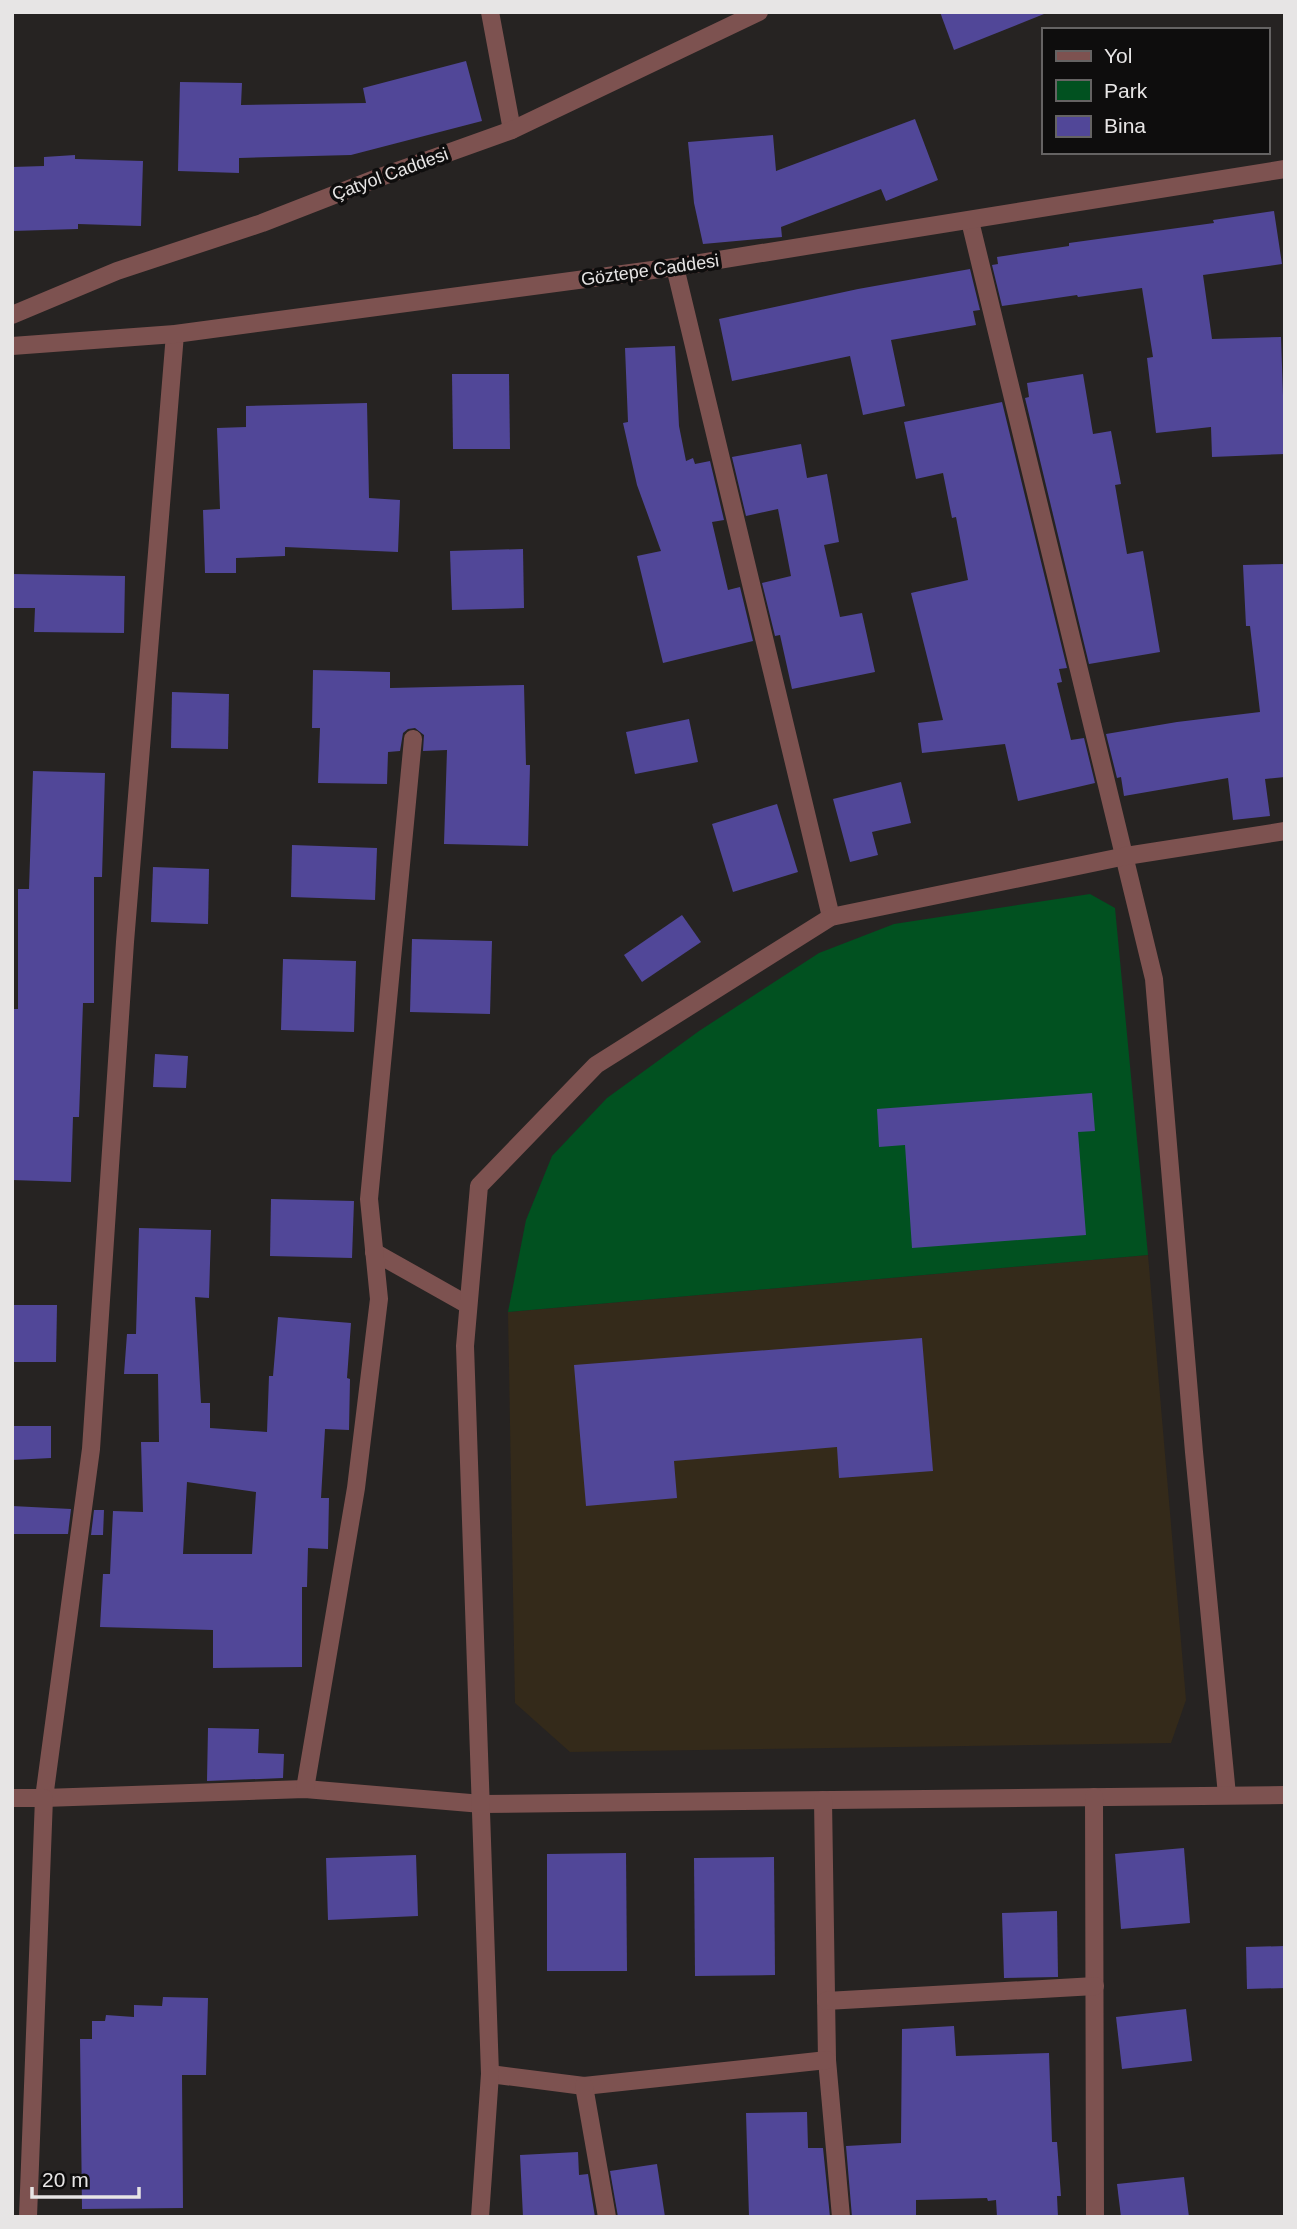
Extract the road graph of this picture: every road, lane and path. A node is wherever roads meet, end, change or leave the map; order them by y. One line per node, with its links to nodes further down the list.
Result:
1 (490, 12): 3 (street)
2 (759, 12): 3 (street, Çatyol Caddesi)
3 (512, 130): 7 (street, Çatyol Caddesi)
4 (1285, 169): 5 (street, Göztepe Caddesi)
5 (970, 221): 6 (street, Göztepe Caddesi); 12 (street)
6 (675, 267): 8 (street, Göztepe Caddesi); 13 (street)
7 (12, 315)
8 (175, 334): 9 (street, Göztepe Caddesi); 21 (street)
9 (12, 346)
10 (413, 739): 14 (street)
11 (1285, 831): 12 (street)
12 (1126, 856): 13 (street); 17 (street)
13 (831, 916): 15 (street)
14 (374, 1252): 15 (street); 16 (street)
15 (468, 1305): 23 (street)
16 (304, 1789): 21 (street); 23 (street)
17 (1227, 1795): 18 (street); 19 (street)
18 (1285, 1796)
19 (1094, 1797): 22 (street); 24 (street)
20 (12, 1798): 21 (street)
21 (44, 1798): 29 (street)
22 (823, 1800): 23 (street); 25 (street)
23 (482, 1804): 27 (street)
24 (1095, 1986): 25 (street); 33 (street)
25 (826, 2001): 26 (street)
26 (827, 2060): 28 (street); 32 (street)
27 (490, 2074): 28 (street); 30 (street)
28 (584, 2085): 31 (street)
29 (28, 2217)
30 (480, 2217)
31 (607, 2217)
32 (841, 2217)
33 (1095, 2217)

